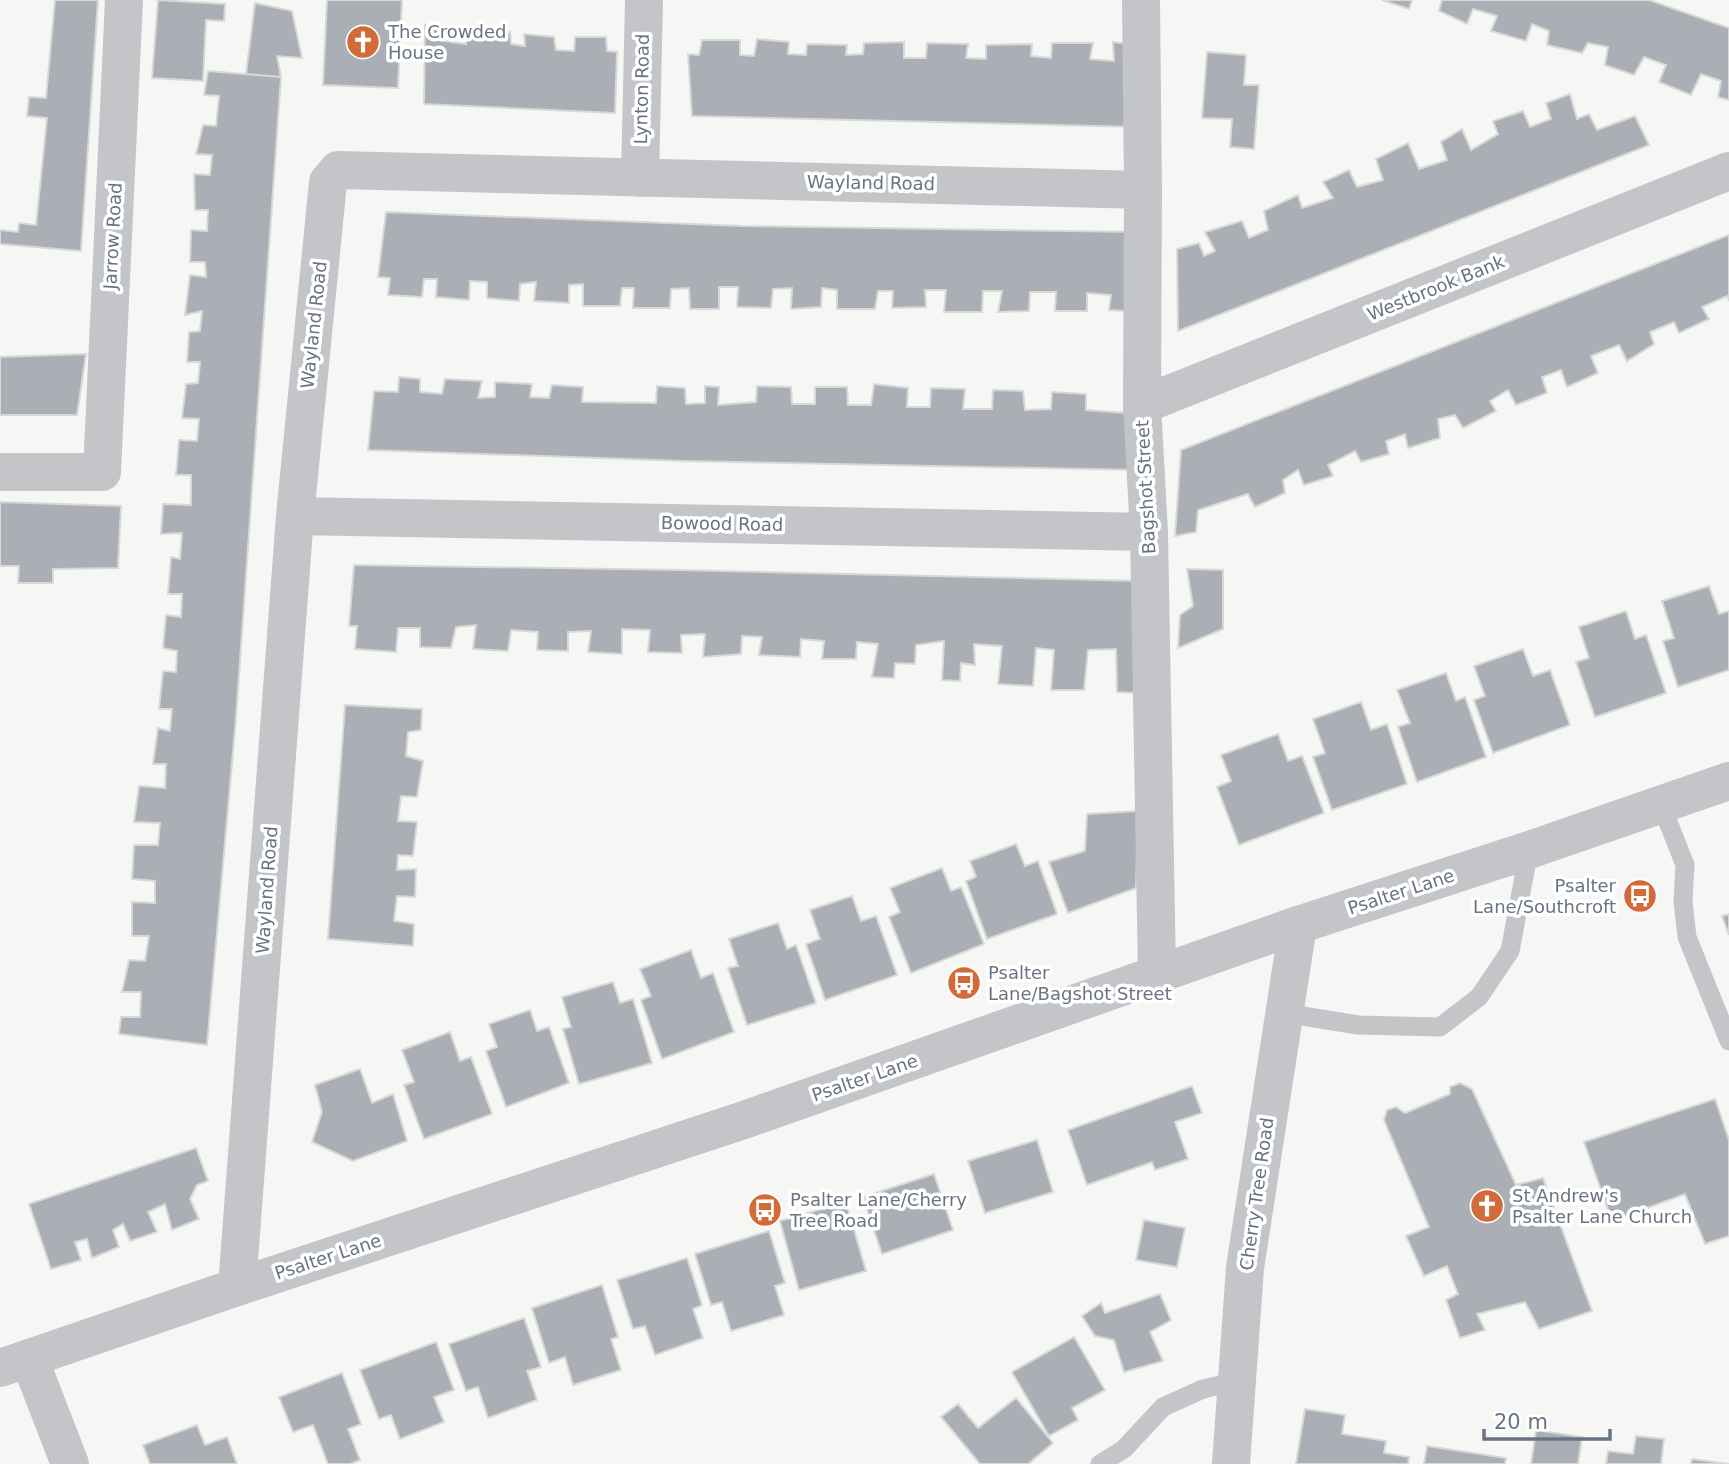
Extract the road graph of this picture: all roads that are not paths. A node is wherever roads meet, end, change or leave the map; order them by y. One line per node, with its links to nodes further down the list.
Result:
1 (124, 0): 8 (street, Jarrow Road)
2 (644, 0): 5 (street, Lynton Road)
3 (1141, 0): 6 (street, Bagshot Street)
4 (1729, 171): 7 (street, Westbrook Bank)
5 (640, 178): 6 (street, Wayland Road); 9 (street, Wayland Road)
6 (1143, 190): 7 (street, Bagshot Street)
7 (1142, 405): 10 (street, Bagshot Street)
8 (0, 472)
9 (295, 516): 10 (street, Bowood Road); 18 (street, Wayland Road)
10 (1149, 532): 15 (street, Bagshot Street)
11 (1729, 782): 12 (street, Psalter Lane)
12 (1661, 804): 13 (street, Psalter Lane); 17 (lane)
13 (1529, 850): 14 (street, Psalter Lane); 16 (lane)
14 (1298, 925): 15 (street, Psalter Lane); 16 (street, Cherry Tree Road)
15 (1157, 974): 18 (street, Psalter Lane)
16 (1283, 1013): 20 (street, Cherry Tree Road)
17 (1729, 1041)
18 (237, 1287): 19 (street, Psalter Lane)
19 (14, 1363): 21 (street)
20 (1237, 1381): 22 (lane); 23 (street, Cherry Tree Road)
21 (70, 1464)
22 (1100, 1464)
23 (1231, 1464)

